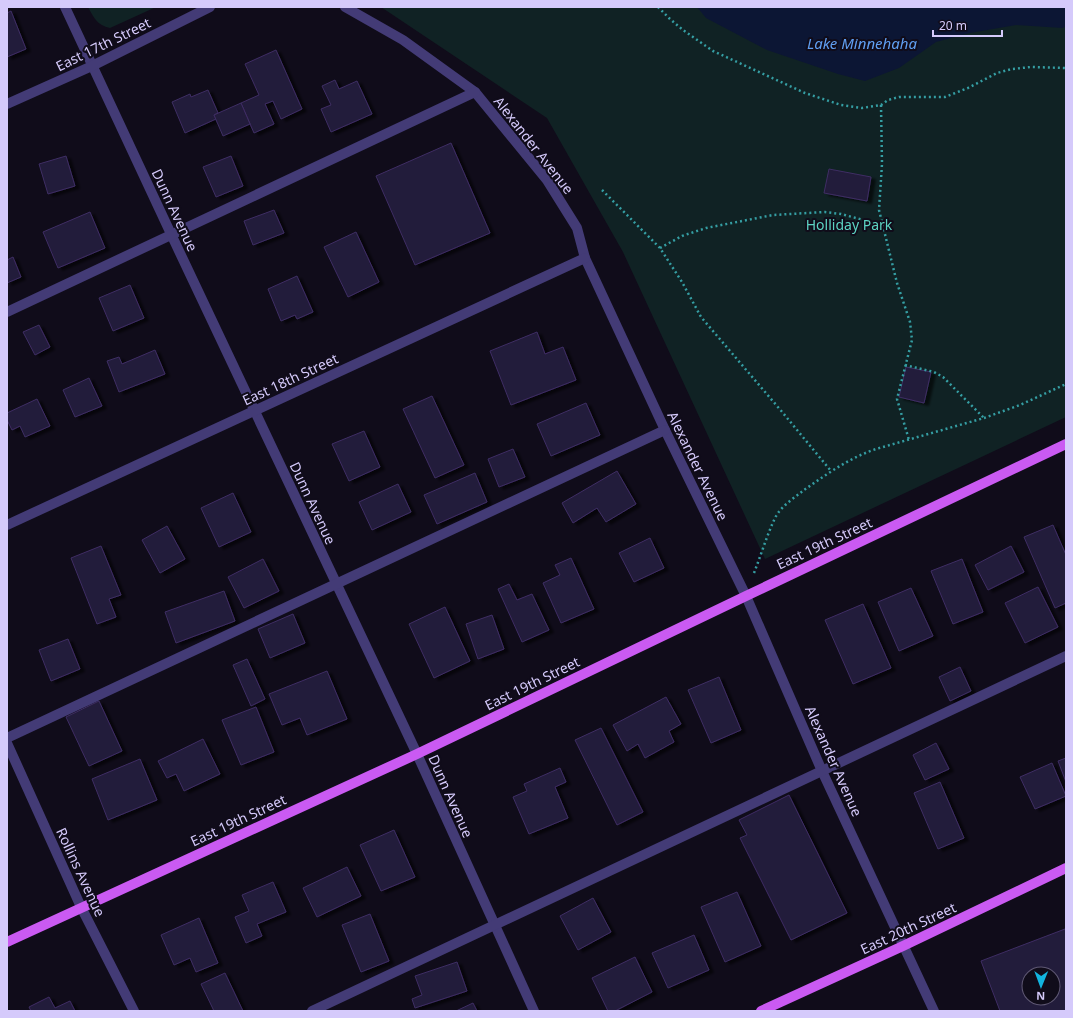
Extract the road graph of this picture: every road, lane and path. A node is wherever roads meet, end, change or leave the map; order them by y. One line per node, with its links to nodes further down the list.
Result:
1 (65, 7): 5 (street, Dunn Avenue)
2 (210, 7): 5 (street, East 17th Street)
3 (345, 7): 7 (street, Alexander Avenue)
4 (658, 7): 9 (path)
5 (92, 66): 8 (street, East 17th Street); 12 (street, Dunn Avenue)
6 (1066, 68): 9 (path)
7 (475, 92): 12 (street); 14 (street, Alexander Avenue)
8 (7, 104)
9 (880, 105): 11 (path)
10 (602, 190): 13 (path)
11 (882, 225): 13 (path); 16 (path)
12 (171, 234): 15 (street); 18 (street, Dunn Avenue)
13 (660, 248): 23 (path)
14 (585, 258): 18 (street, East 18th Street); 20 (street, Alexander Avenue)
15 (7, 312)
16 (905, 365): 19 (path); 21 (path)
17 (1066, 384): 19 (path)
18 (255, 411): 24 (street, East 18th Street); 25 (street, Dunn Avenue)
19 (984, 418): 21 (path)
20 (665, 430): 25 (street); 26 (street, Alexander Avenue)
21 (909, 440): 23 (path)
22 (1066, 444): 26 (main road, East 19th Street)
23 (831, 471): 26 (path)
24 (7, 525)
25 (336, 583): 28 (street); 30 (street, Dunn Avenue)
26 (746, 596): 30 (main road, East 19th Street); 31 (street, Alexander Avenue)
27 (1066, 656): 31 (street)
28 (7, 738)
29 (7, 743): 33 (street, Rollins Avenue)
30 (416, 754): 33 (main road, East 19th Street); 34 (street, Dunn Avenue)
31 (822, 771): 34 (street); 36 (street, Alexander Avenue)
32 (1066, 868): 36 (main road, East 20th Street)
33 (82, 907): 35 (main road, East 19th Street); 37 (street, Rollins Avenue)
34 (494, 925): 38 (street); 39 (street, Dunn Avenue)
35 (7, 942)
36 (903, 946): 40 (main road, East 20th Street); 41 (street, Alexander Avenue)
37 (134, 1011)
38 (312, 1011)
39 (534, 1011)
40 (761, 1011)
41 (934, 1011)

